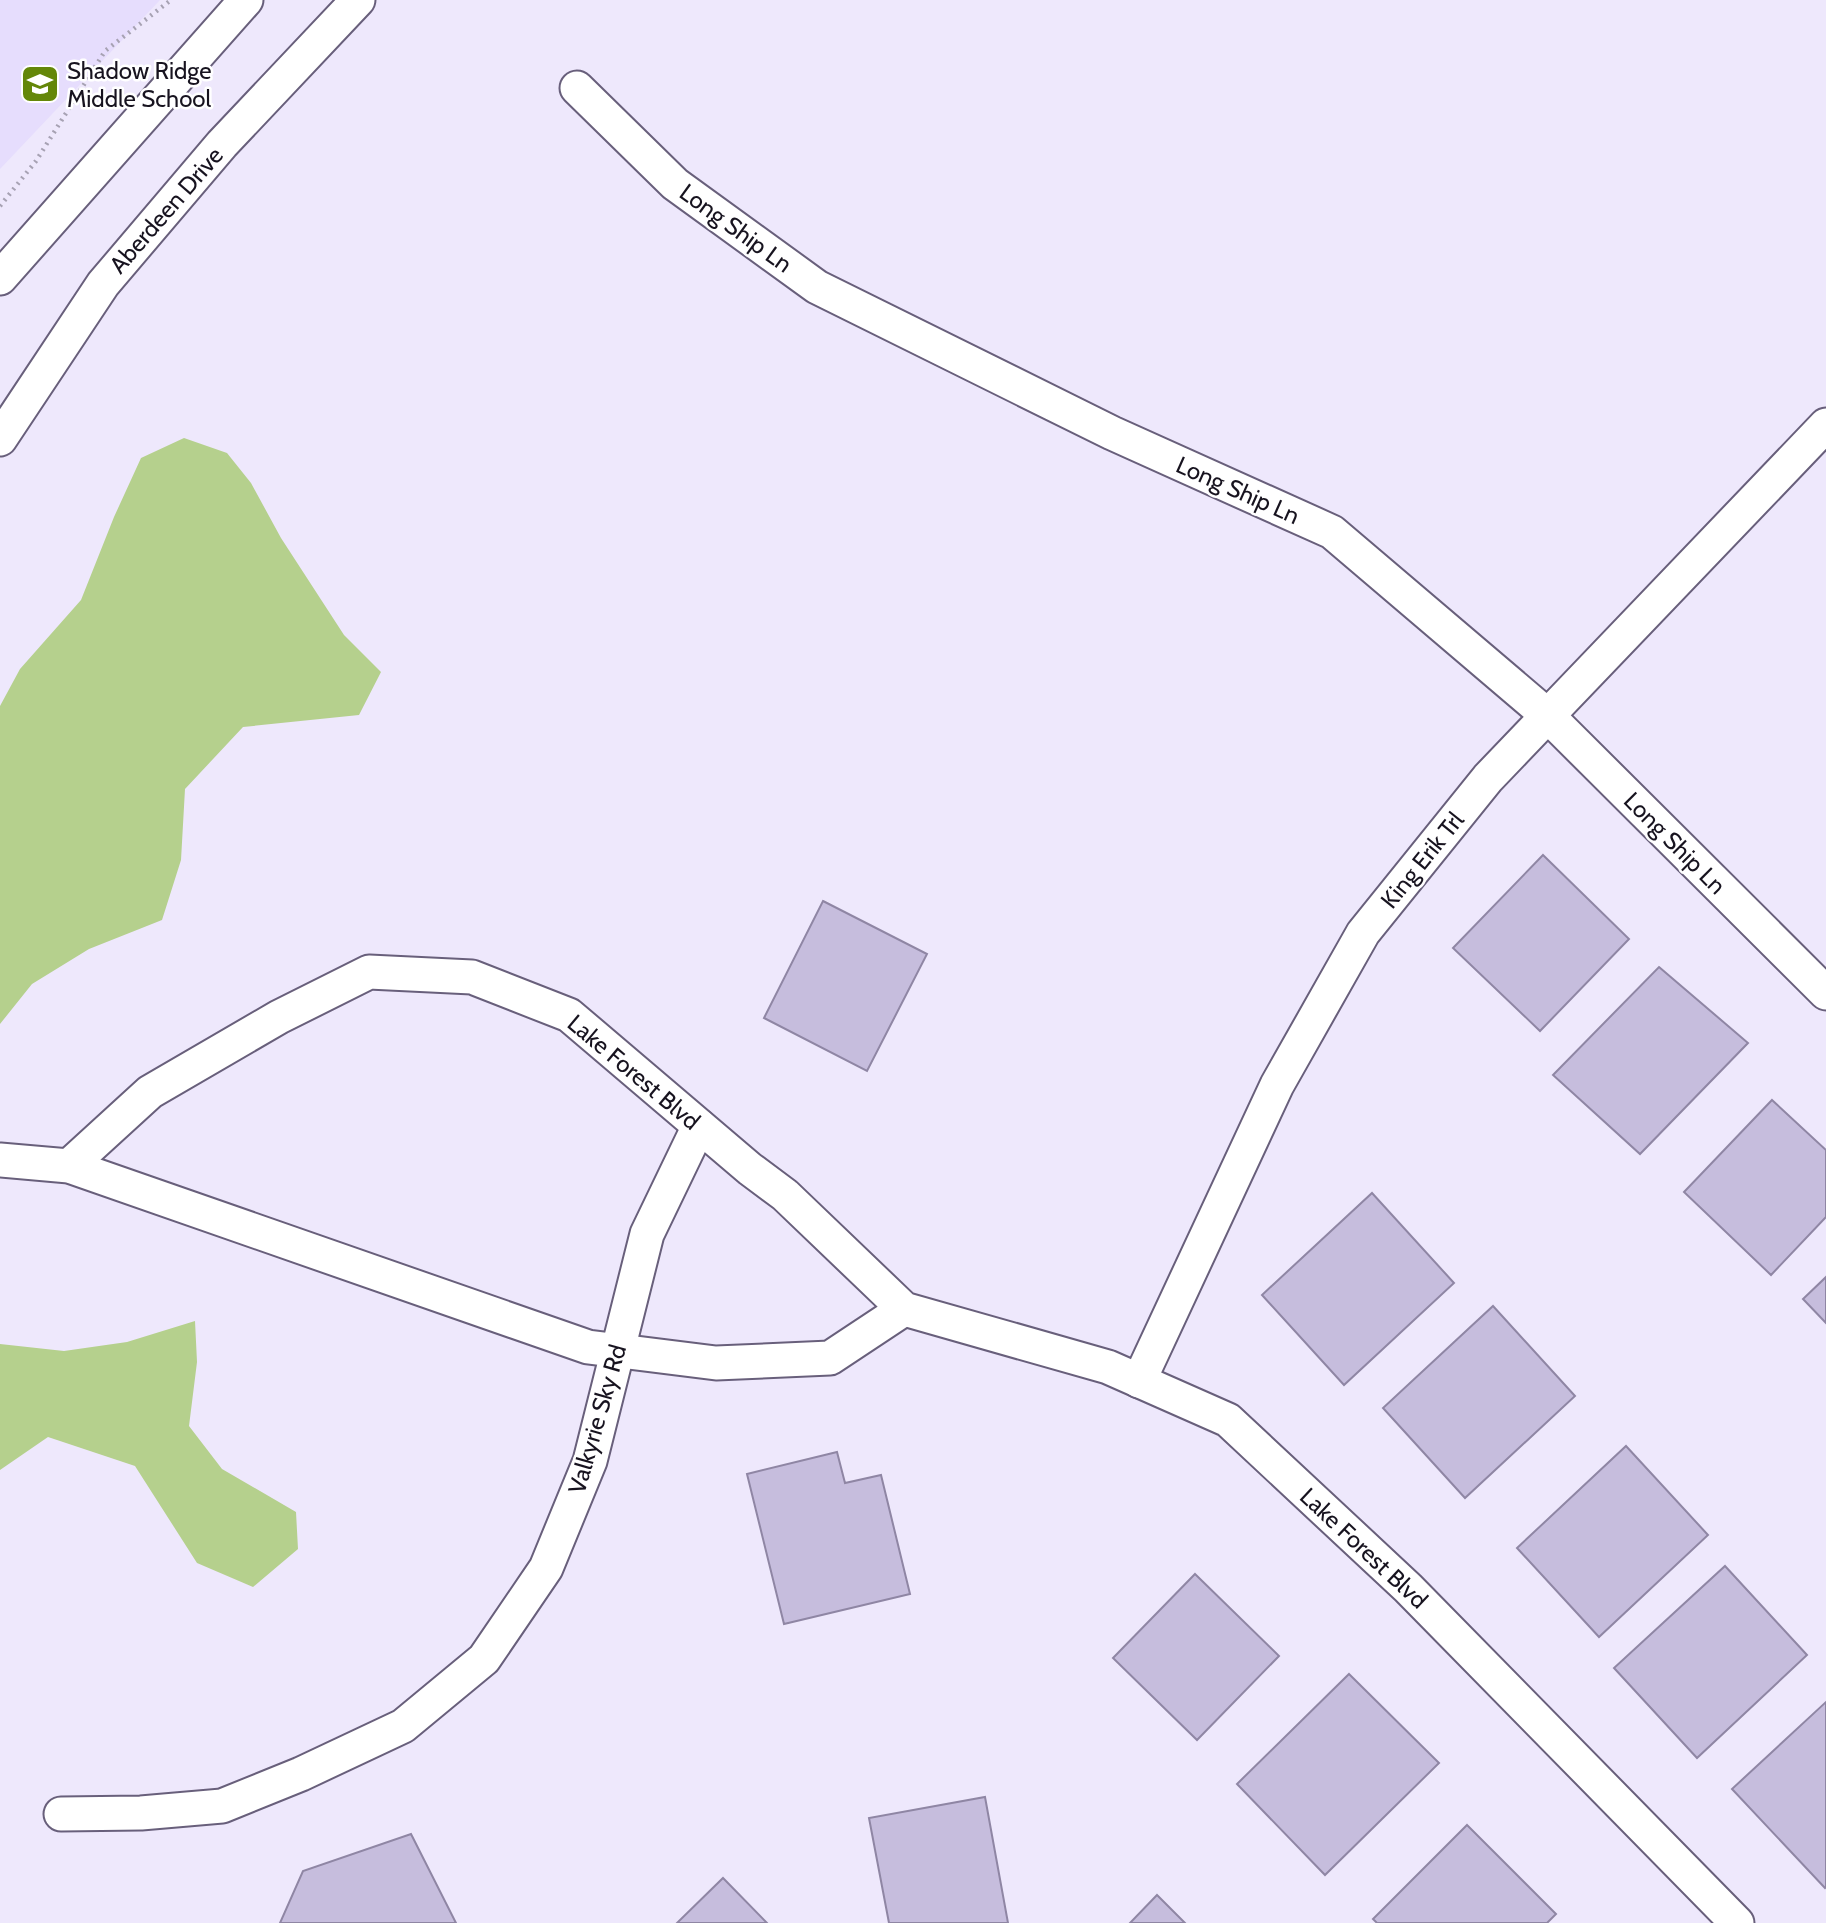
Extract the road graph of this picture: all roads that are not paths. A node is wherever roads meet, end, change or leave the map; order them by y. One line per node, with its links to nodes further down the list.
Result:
1 (246, 0): 4 (street)
2 (358, 0): 6 (street, Aberdeen Drive)
3 (577, 88): 7 (street, Long Ship Ln)
4 (0, 278)
5 (1826, 425): 7 (street, King Erik Trl)
6 (0, 439)
7 (1547, 715): 8 (street, Long Ship Ln); 14 (street, King Erik Trl)
8 (1826, 993)
9 (699, 1126): 11 (street, Lake Forest Blvd); 12 (street, Lake Forest Blvd); 13 (street, Valkyrie Sky Rd)
10 (1, 1160): 11 (street)
11 (69, 1166): 13 (street)
12 (904, 1309): 13 (street); 14 (street, Lake Forest Blvd)
13 (617, 1351): 15 (street, Valkyrie Sky Rd)
14 (1139, 1381): 16 (street, Lake Forest Blvd)
15 (61, 1814)
16 (1737, 1923)

